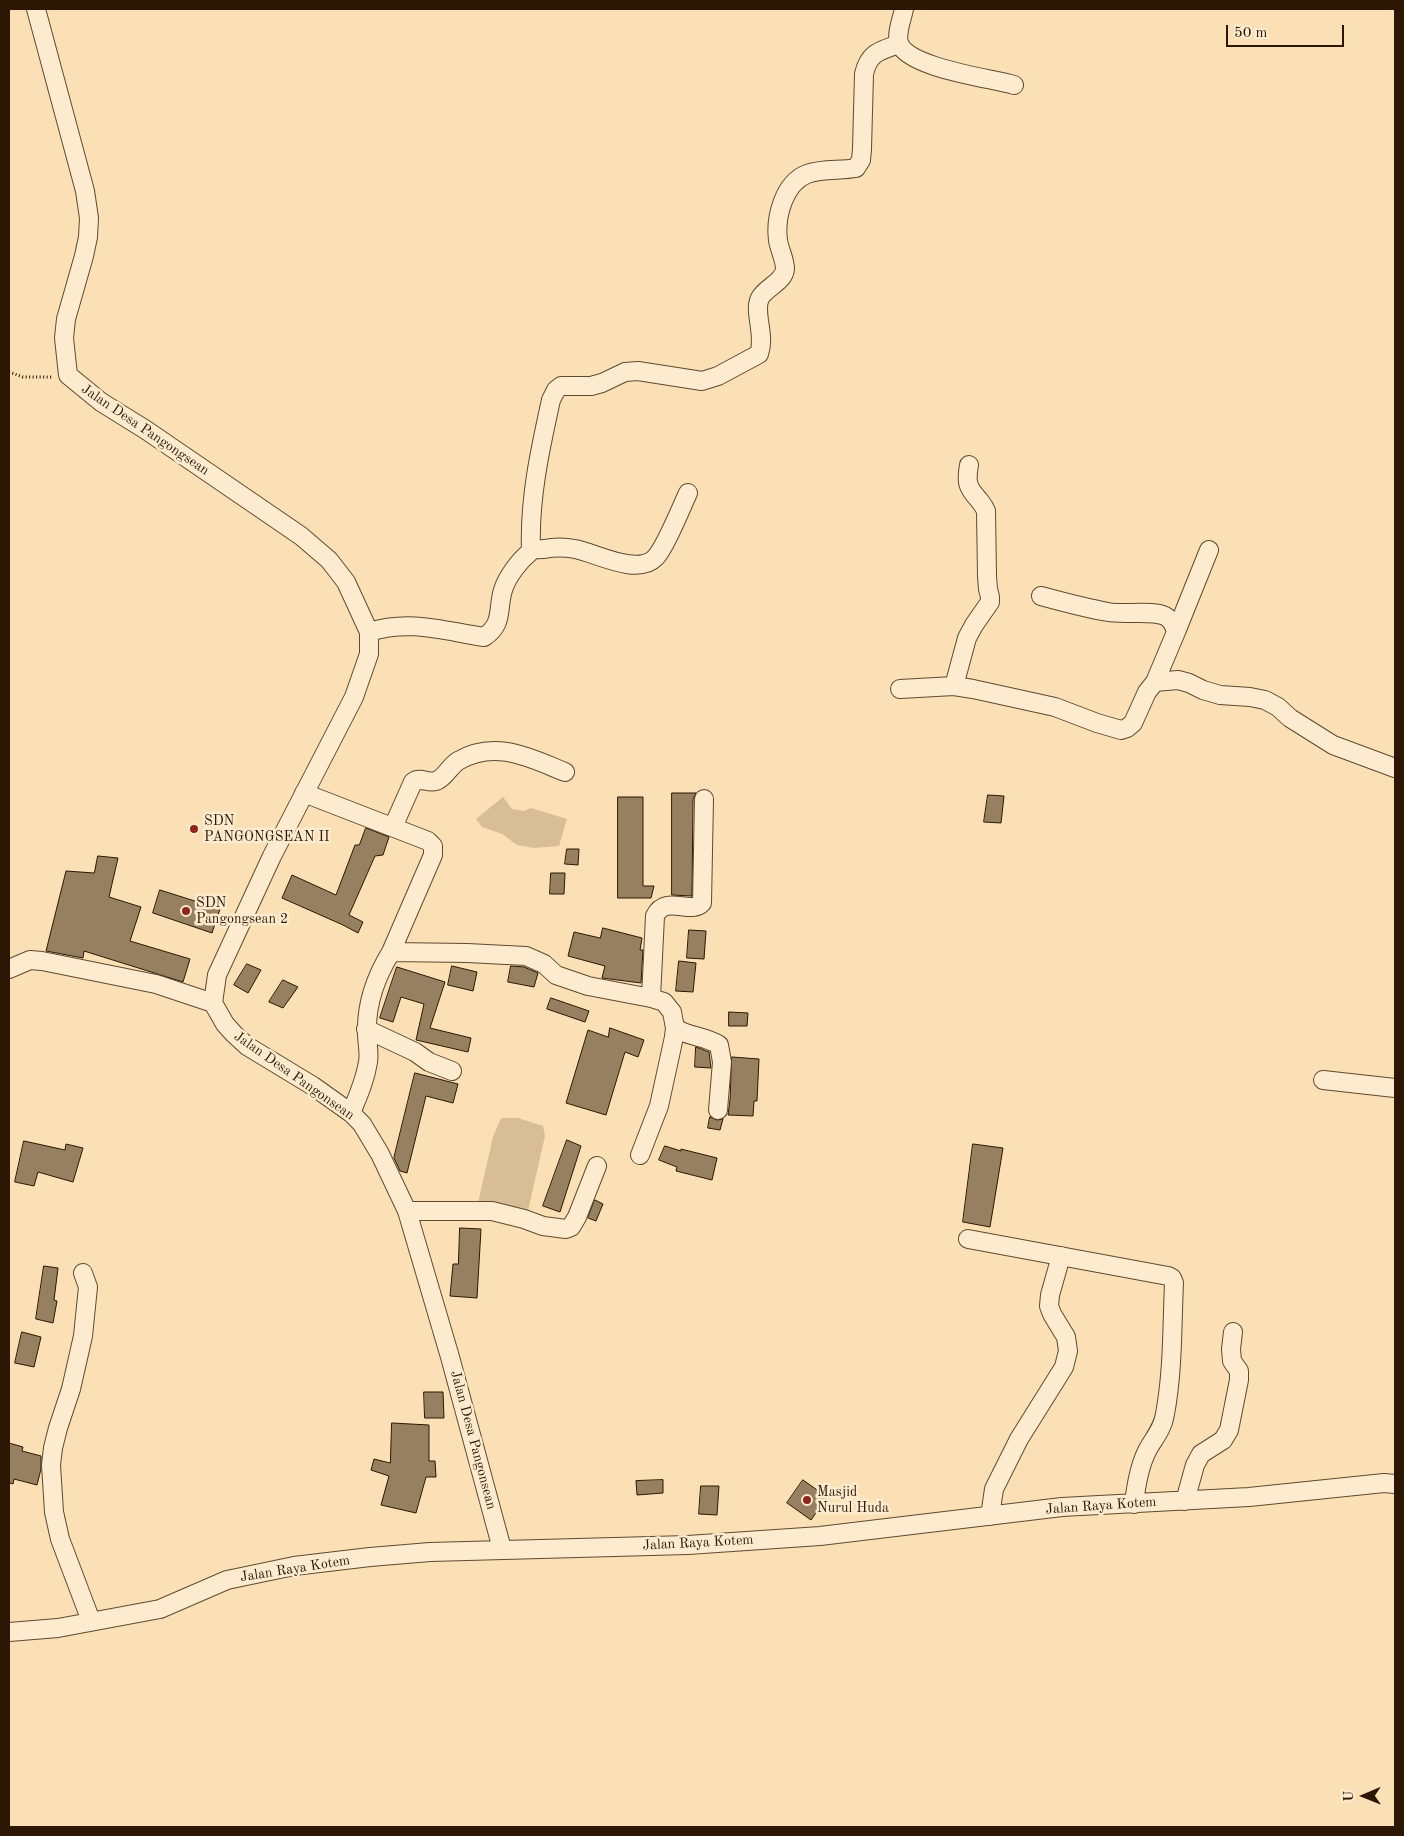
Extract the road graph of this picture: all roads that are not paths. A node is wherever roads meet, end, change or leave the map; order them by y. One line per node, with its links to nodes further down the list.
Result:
1 (36, 9): 10 (street, Jalan Desa Pangongsean)
2 (904, 9): 3 (street)
3 (900, 44): 4 (street); 8 (street)
4 (1014, 85)
5 (969, 465): 13 (street)
6 (688, 493): 8 (street)
7 (1208, 550): 11 (street)
8 (531, 551): 10 (street)
9 (1041, 596): 11 (street)
10 (370, 632): 17 (street, Jalan Desa Pangongsean)
11 (1176, 632): 12 (street)
12 (1155, 682): 13 (street); 15 (street)
13 (954, 686): 14 (street)
14 (900, 689)
15 (1395, 768)
16 (566, 772): 19 (street)
17 (304, 793): 19 (street); 23 (street)
18 (704, 800): 22 (street)
19 (394, 827): 20 (street)
20 (391, 952): 22 (street); 25 (street)
21 (9, 969): 23 (street)
22 (651, 998): 24 (street)
23 (213, 1003): 30 (street, Jalan Desa Pangonsean)
24 (675, 1028): 29 (street); 31 (street)
25 (366, 1029): 26 (street); 30 (street)
26 (452, 1071)
27 (1323, 1080): 28 (street)
28 (1395, 1088)
29 (718, 1110)
30 (351, 1113): 33 (street, Jalan Desa Pangonsean)
31 (640, 1155)
32 (597, 1166): 33 (street)
33 (407, 1211): 42 (street, Jalan Desa Pangonsean)
34 (968, 1238): 35 (street)
35 (1061, 1256): 40 (street); 41 (street)
36 (83, 1273): 43 (street)
37 (1233, 1332): 39 (street)
38 (1395, 1484): 39 (street, Jalan Raya Kotem)
39 (1185, 1501): 40 (street, Jalan Raya Kotem)
40 (1134, 1504): 41 (street, Jalan Raya Kotem)
41 (990, 1516): 42 (street, Jalan Raya Kotem)
42 (502, 1550): 43 (street, Jalan Raya Kotem)
43 (91, 1621): 44 (street, Jalan Raya Kotem)
44 (9, 1632)

